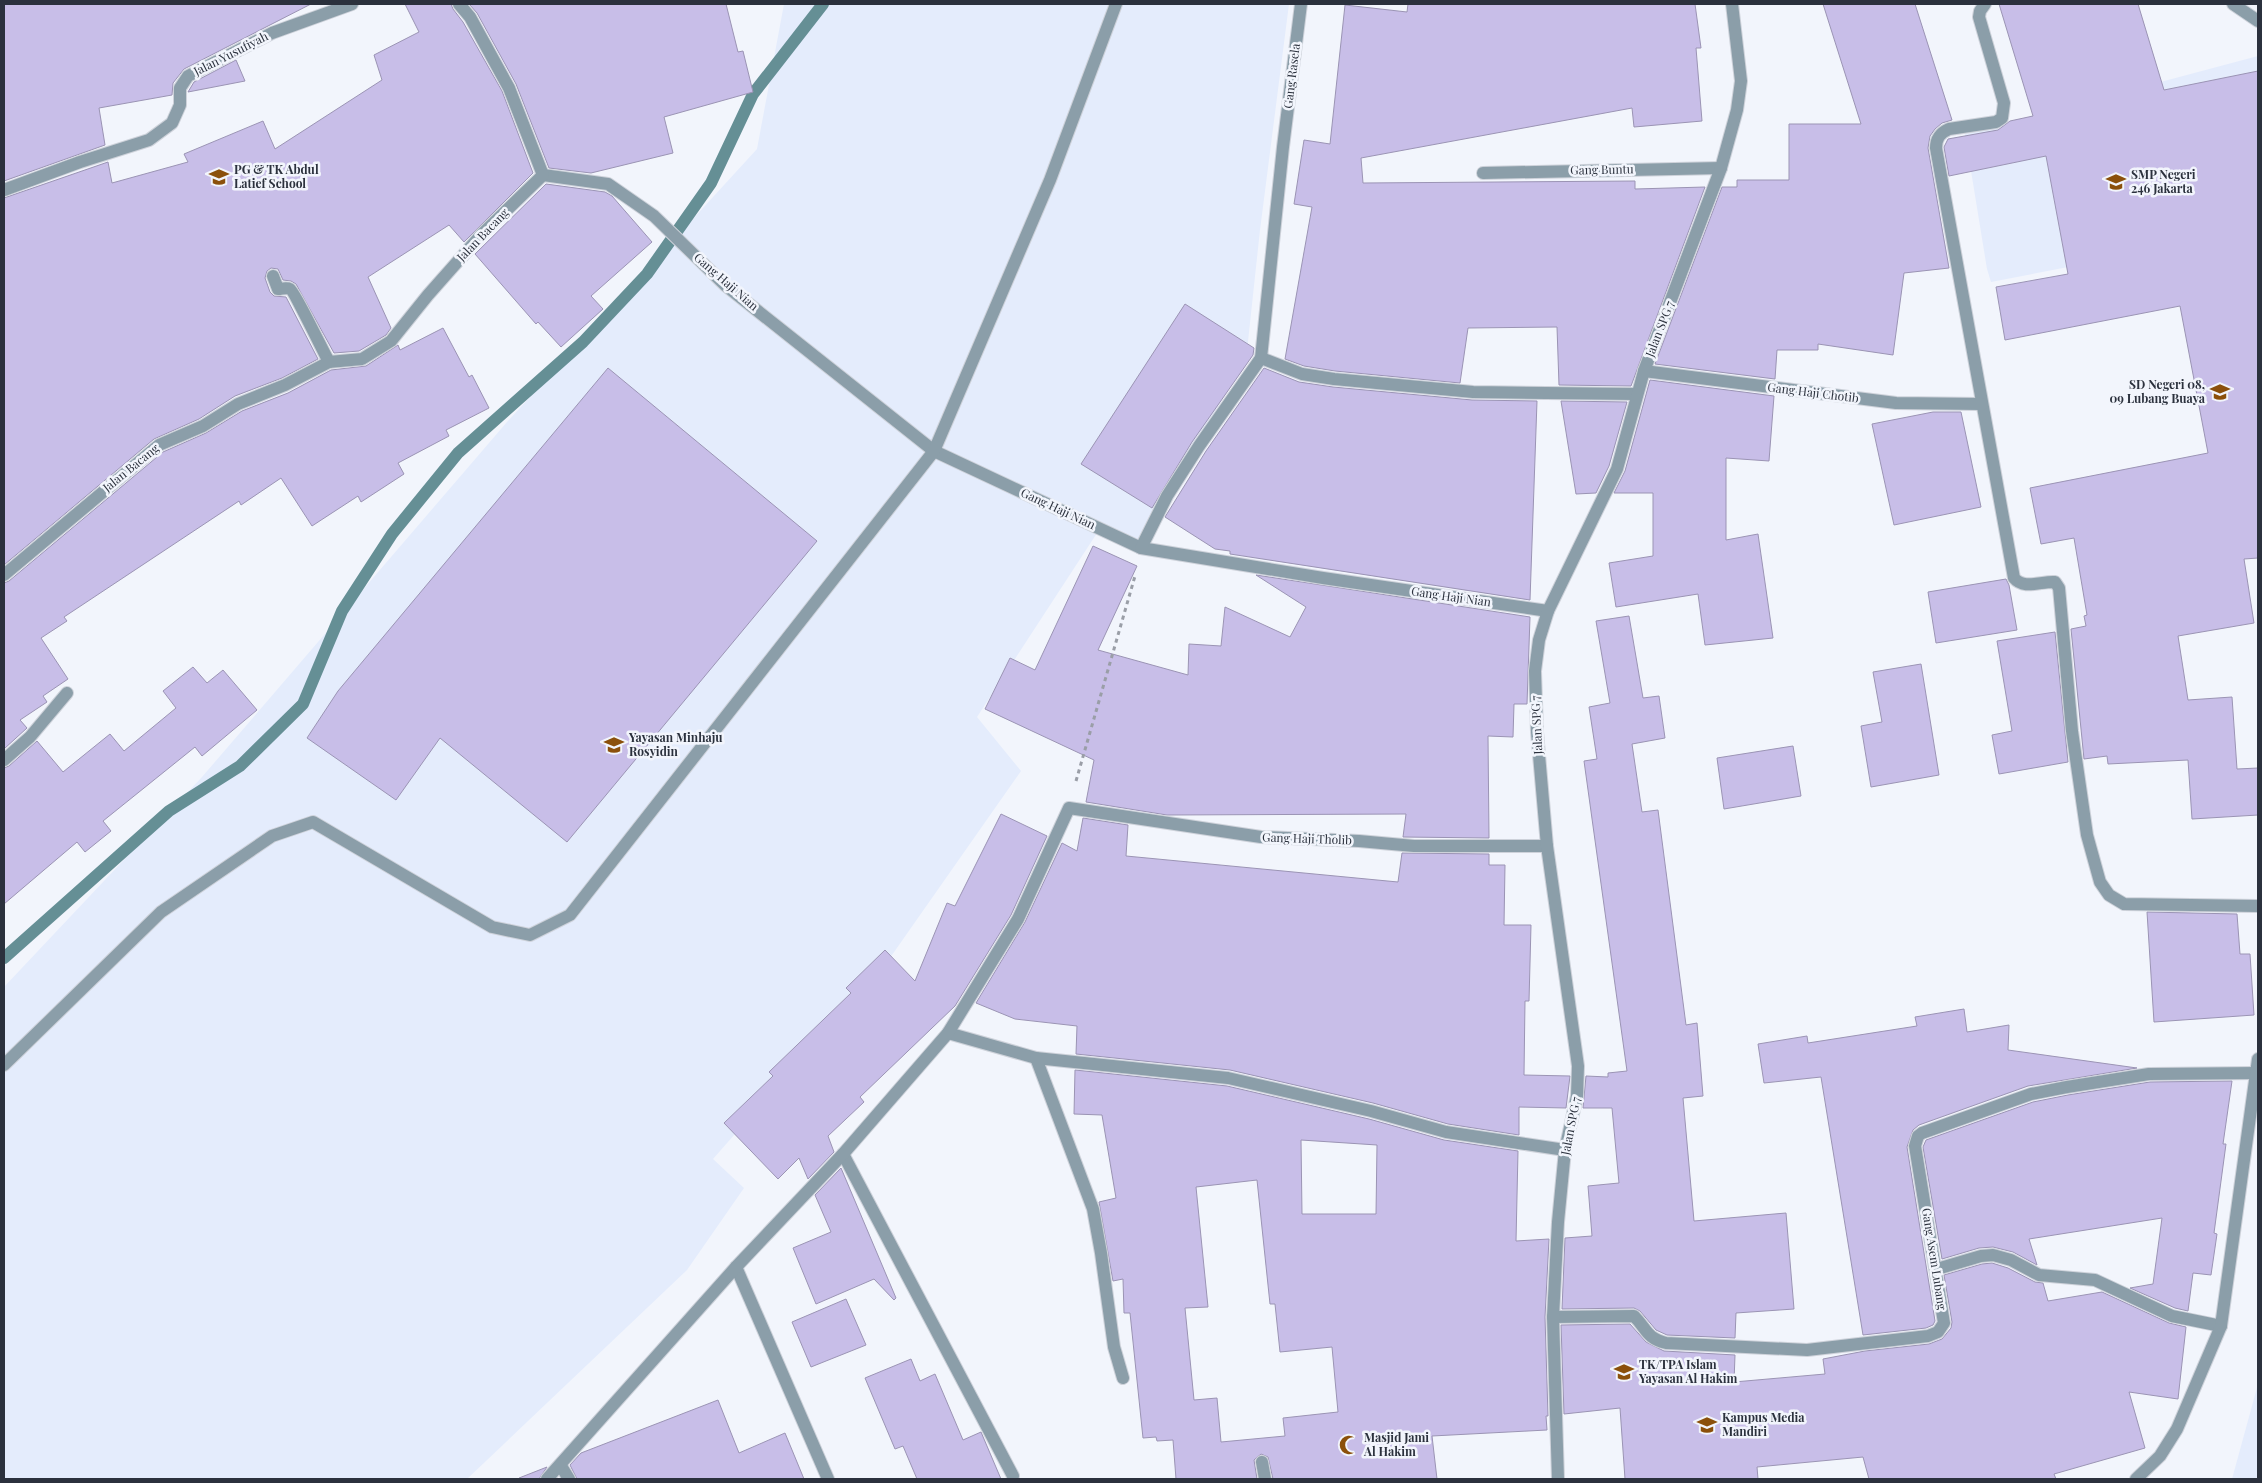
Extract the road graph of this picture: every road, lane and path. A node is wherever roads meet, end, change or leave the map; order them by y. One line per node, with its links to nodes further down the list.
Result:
1 (352, 4): 12 (street, Jalan Yusufiyah)
2 (459, 4): 11 (street)
3 (1116, 4): 19 (street)
4 (1301, 4): 14 (street, Gang Rasela)
5 (1732, 4): 9 (street, Jalan SPG 7)
6 (1985, 4): 18 (street)
7 (2233, 4): 8 (street)
8 (2258, 21)
9 (1721, 168): 10 (street, Gang Buntu); 16 (street, Jalan SPG 7)
10 (1484, 173)
11 (543, 174): 15 (street, Jalan Bacang); 19 (street, Gang Haji Nian)
12 (4, 190)
13 (273, 276): 15 (street)
14 (1261, 358): 17 (street); 20 (street)
15 (329, 362): 21 (street, Jalan Bacang)
16 (1644, 371): 17 (street, Jalan SPG 7); 18 (street, Gang Haji Chotib)
17 (1636, 394): 22 (street, Jalan SPG 7)
18 (1982, 404): 27 (street)
19 (934, 451): 20 (street, Gang Haji Nian); 31 (street)
20 (1141, 548): 22 (street, Gang Haji Nian); 25 (path)
21 (4, 575)
22 (1548, 610): 26 (street, Jalan SPG 7)
23 (67, 693): 24 (street)
24 (4, 760)
25 (1069, 808): 26 (street, Gang Haji Tholib); 28 (street)
26 (1547, 846): 33 (street, Jalan SPG 7)
27 (2258, 906)
28 (948, 1033): 29 (street); 34 (street)
29 (1036, 1058): 33 (street); 39 (street)
30 (2258, 1059): 32 (street)
31 (4, 1066)
32 (2257, 1073): 36 (street, Gang Asem Lubang); 38 (street)
33 (1565, 1150): 37 (street, Jalan SPG 7)
34 (843, 1154): 35 (street); 42 (street)
35 (736, 1267): 41 (street); 45 (street)
36 (1937, 1269): 37 (street, Gang Asem Lubang); 38 (street)
37 (1553, 1317): 47 (street, Jalan SPG 7)
38 (2221, 1326): 48 (street)
39 (1123, 1378)
40 (1262, 1462): 46 (street)
41 (561, 1466): 43 (street); 44 (street)
42 (1013, 1476)
43 (547, 1479)
44 (569, 1479)
45 (828, 1479)
46 (1265, 1479)
47 (1558, 1479)
48 (2136, 1479)

